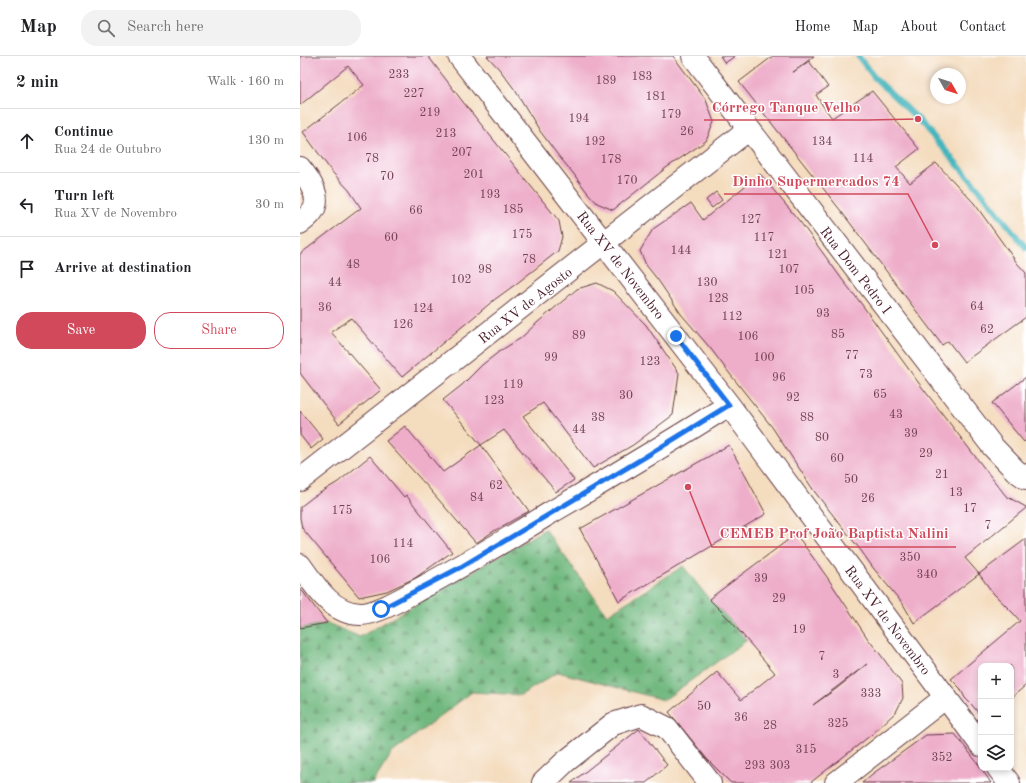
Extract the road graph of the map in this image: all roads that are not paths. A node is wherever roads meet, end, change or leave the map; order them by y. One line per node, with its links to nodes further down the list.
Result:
1 (460, 56): 6 (street, Rua XV de Novembro)
2 (693, 56): 3 (street, Rua Dom Pedro I)
3 (749, 129): 6 (street, Rua XV de Agosto); 8 (street, Rua Dom Pedro I)
4 (300, 168): 5 (street)
5 (300, 223)
6 (603, 244): 7 (street, Rua XV de Novembro); 9 (street, Rua XV de Agosto)
7 (729, 405): 10 (street); 11 (street, Rua XV de Novembro)
8 (1026, 478)
9 (300, 480)
10 (300, 565)
11 (946, 697): 12 (street, Rua XV de Novembro); 16 (street)
12 (978, 741)
13 (1000, 771): 17 (street)
14 (543, 783): 15 (street)
15 (710, 783)
16 (836, 783)
17 (1009, 783)

